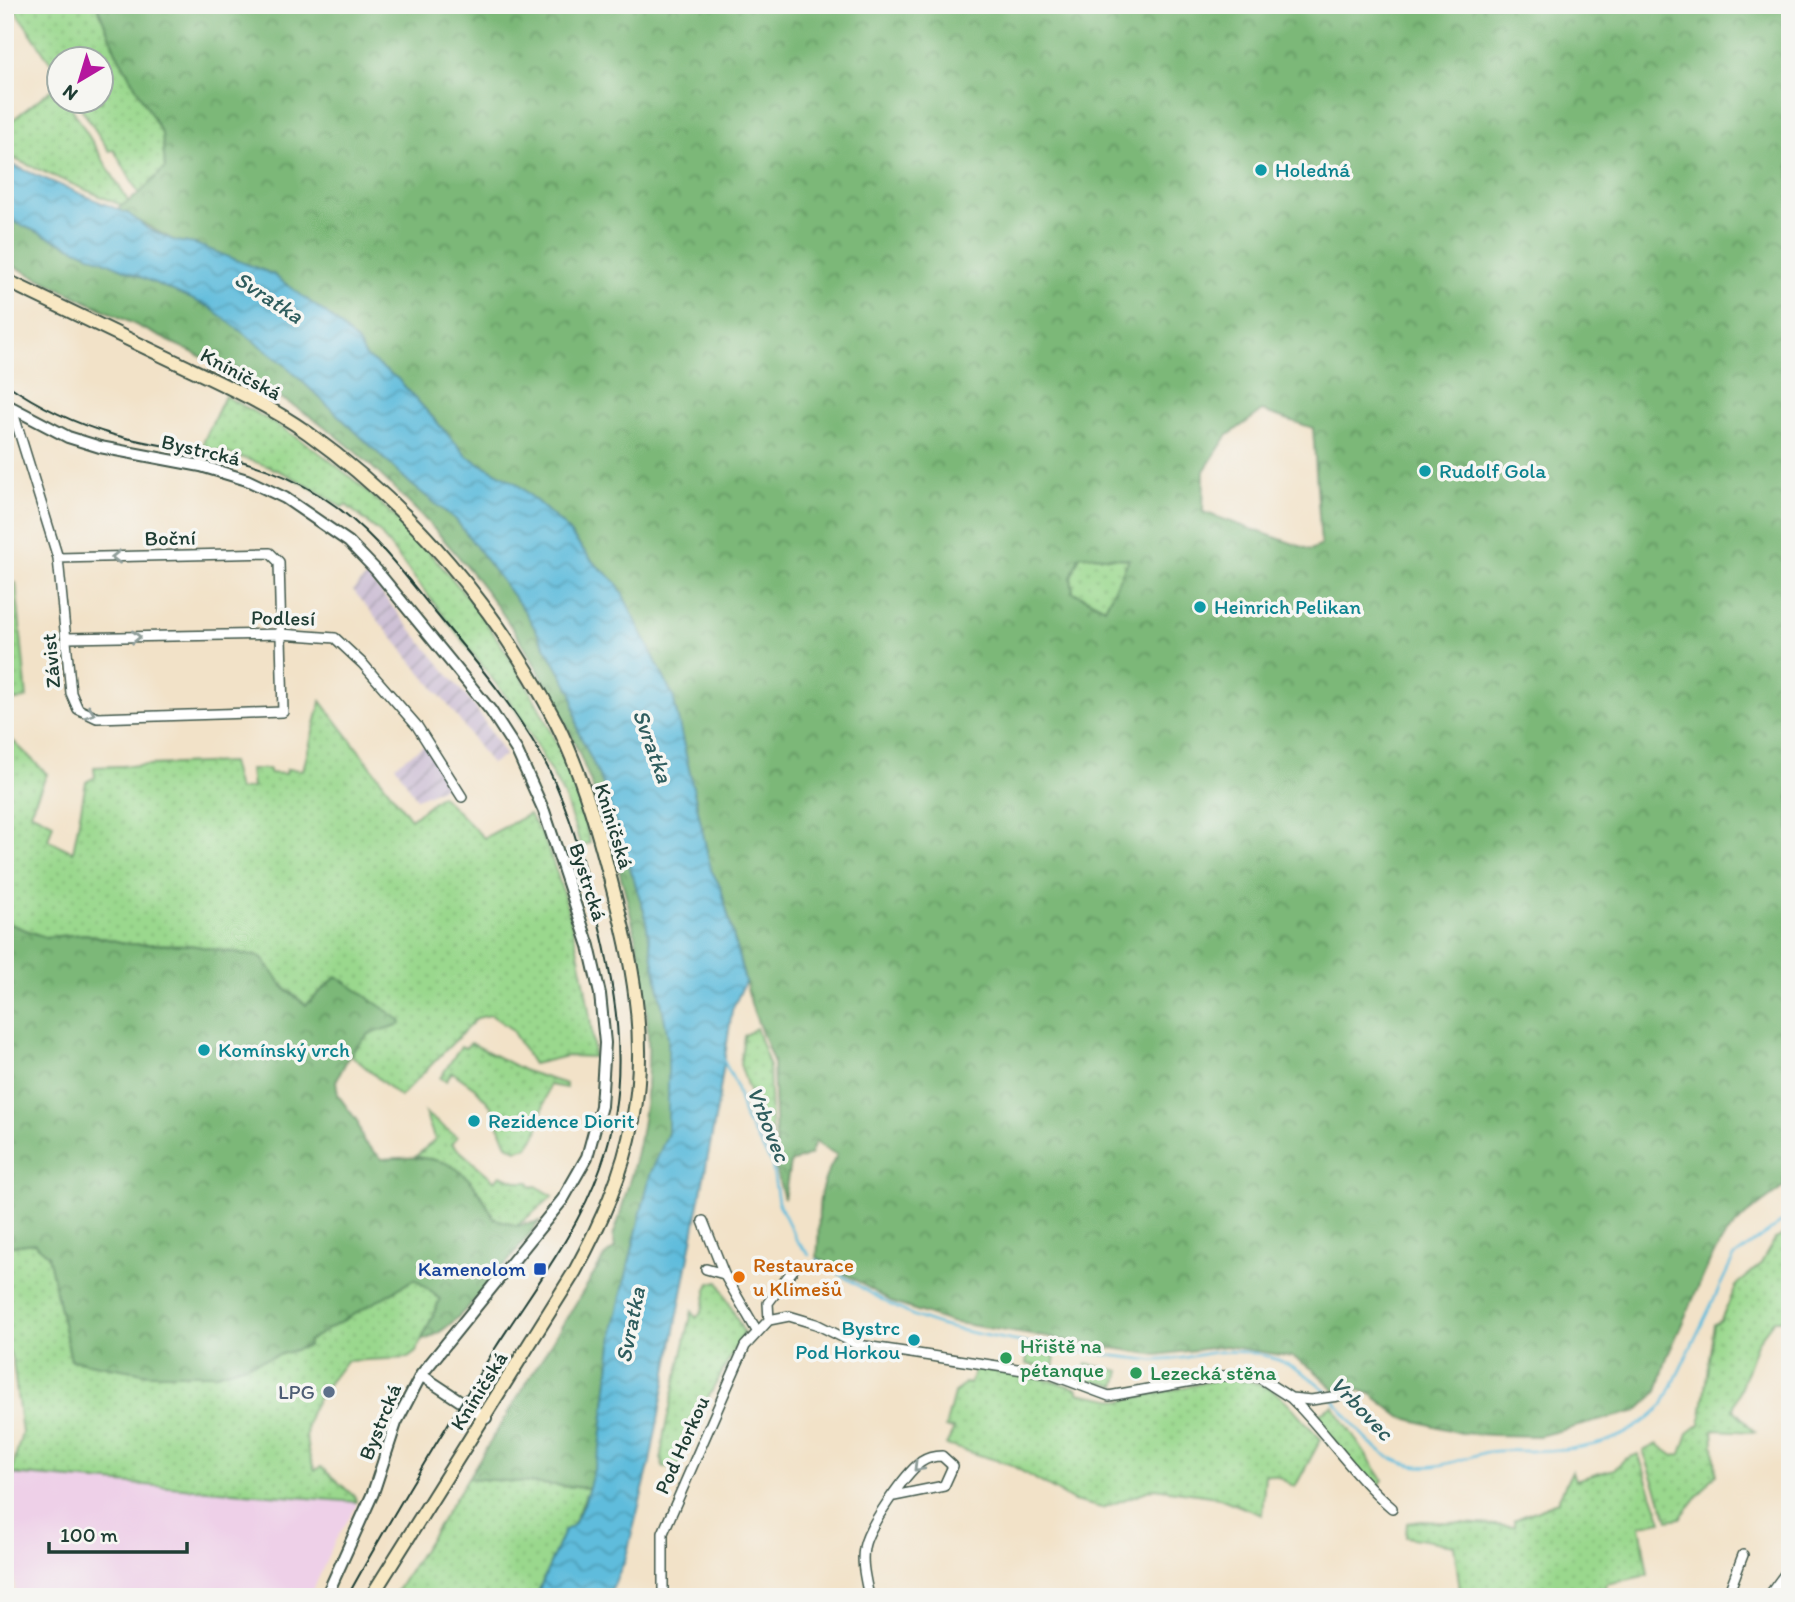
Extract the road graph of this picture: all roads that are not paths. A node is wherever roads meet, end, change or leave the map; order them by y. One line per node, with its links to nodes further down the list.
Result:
1 (5, 280): 16 (main road, Kníničská)
2 (9, 406): 3 (street, Závist); 13 (street, Bystrcká)
3 (58, 558): 4 (street, Boční, one-way to 3); 5 (street, Závist)
4 (281, 634): 5 (street, Podlesí, one-way to 4); 5 (street, Závist, one-way to 4); 6 (street, Podlesí)
5 (68, 638)
6 (462, 797)
7 (703, 1222): 10 (street)
8 (706, 1269): 10 (street)
9 (793, 1270): 11 (street)
10 (724, 1274): 12 (street)
11 (769, 1320): 12 (street, Pod Horkou); 15 (street)
12 (757, 1331): 23 (street, Pod Horkou)
13 (421, 1375): 16 (street); 21 (street, Bystrcká)
14 (1338, 1396): 15 (street)
15 (1291, 1398): 18 (street)
16 (486, 1418): 22 (main road, Kníničská)
17 (894, 1496): 17 (street, one-way to 17); 24 (street)
18 (1392, 1508)
19 (1743, 1555): 25 (street)
20 (1790, 1567): 26 (street)
21 (326, 1597)
22 (371, 1597)
23 (663, 1597)
24 (869, 1597)
25 (1720, 1597)
26 (1768, 1597)

